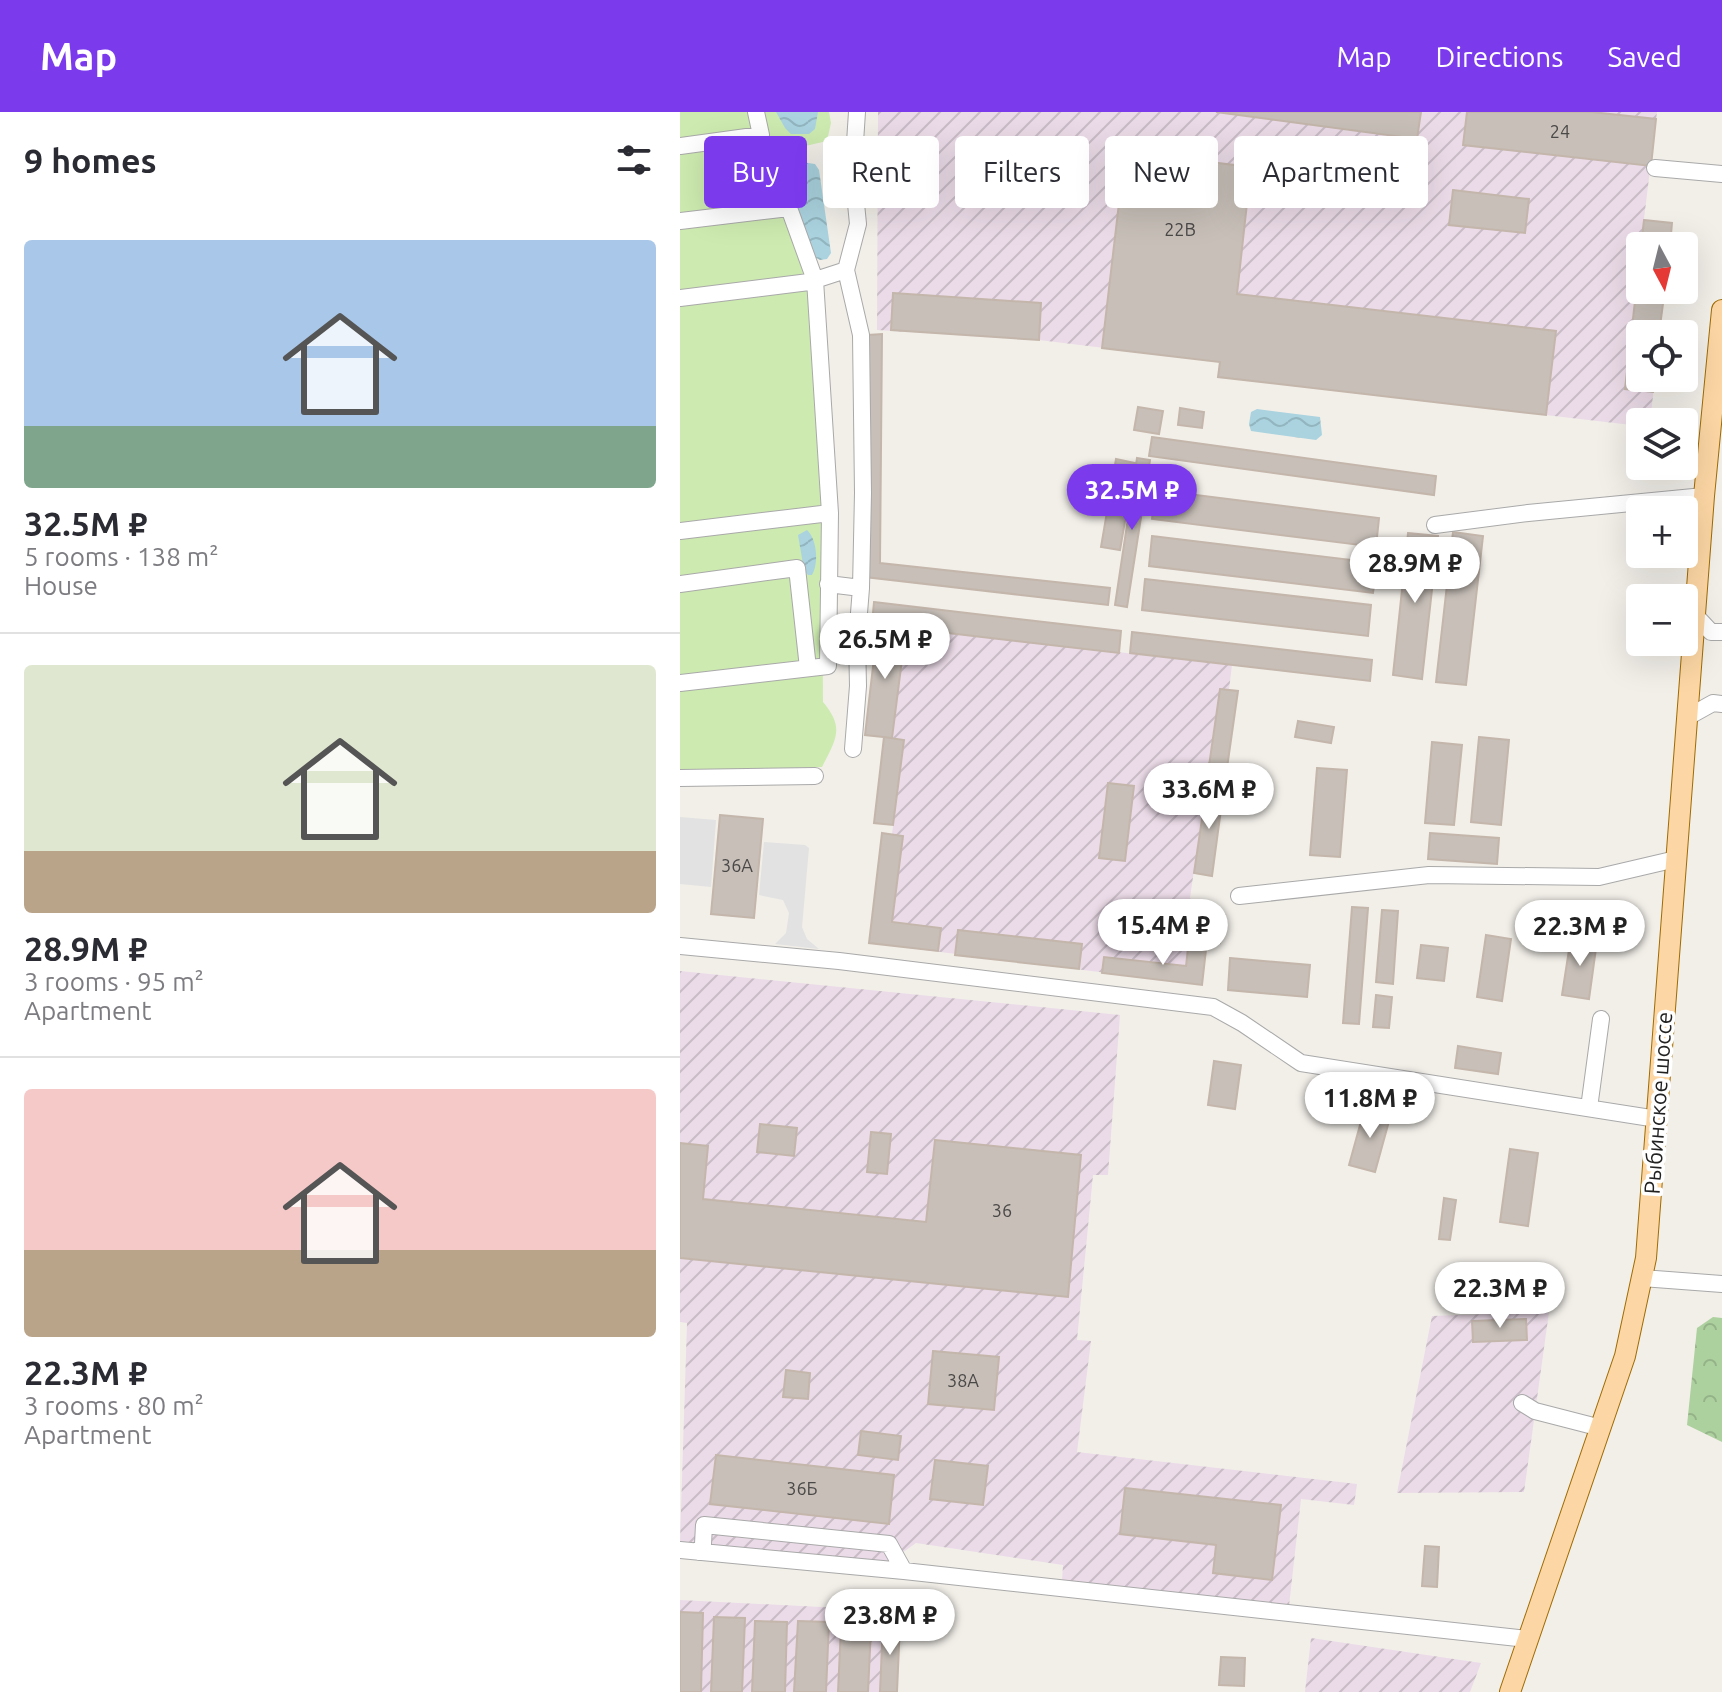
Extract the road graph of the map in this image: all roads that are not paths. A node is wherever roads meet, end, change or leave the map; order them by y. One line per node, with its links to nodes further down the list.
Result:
1 (756, 112): 3 (street)
2 (857, 112): 7 (street)
3 (680, 146)
4 (1655, 168): 5 (street)
5 (1722, 174)
6 (680, 221): 8 (street)
7 (846, 270): 8 (street); 17 (street)
8 (815, 280): 9 (street); 12 (street)
9 (680, 298)
10 (1722, 310): 11 (main road, Рыбинское шоссе)
11 (1711, 484): 13 (street); 18 (main road, Рыбинское шоссе)
12 (830, 513): 14 (street); 16 (street)
13 (1435, 525)
14 (680, 531)
15 (680, 584): 24 (street)
16 (828, 584): 17 (street); 23 (street)
17 (861, 588): 22 (street)
18 (1698, 590)
19 (1698, 618): 20 (street)
20 (1722, 632)
21 (1691, 656): 27 (main road, Рыбинское шоссе)
22 (857, 661): 23 (street); 28 (street)
23 (828, 666): 24 (street)
24 (808, 668): 25 (street)
25 (680, 683)
26 (1722, 704): 27 (street)
27 (1686, 718): 31 (main road, Рыбинское шоссе)
28 (853, 749)
29 (815, 776): 30 (street)
30 (680, 778)
31 (1676, 859): 32 (street); 36 (main road, Рыбинское шоссе)
32 (1239, 896)
33 (680, 946): 35 (street)
34 (1601, 1019): 35 (street)
35 (1589, 1108): 36 (street)
36 (1657, 1119): 37 (main road, Рыбинское шоссе)
37 (1642, 1278): 38 (street); 40 (main road, Рыбинское шоссе)
38 (1722, 1284)
39 (1522, 1403): 40 (street)
40 (1601, 1428): 44 (main road, Рыбинское шоссе)
41 (680, 1550): 42 (street)
42 (699, 1552): 43 (street); 43 (street)
43 (904, 1571): 44 (street)
44 (1527, 1639): 45 (main road, Рыбинское шоссе)
45 (1510, 1692)

